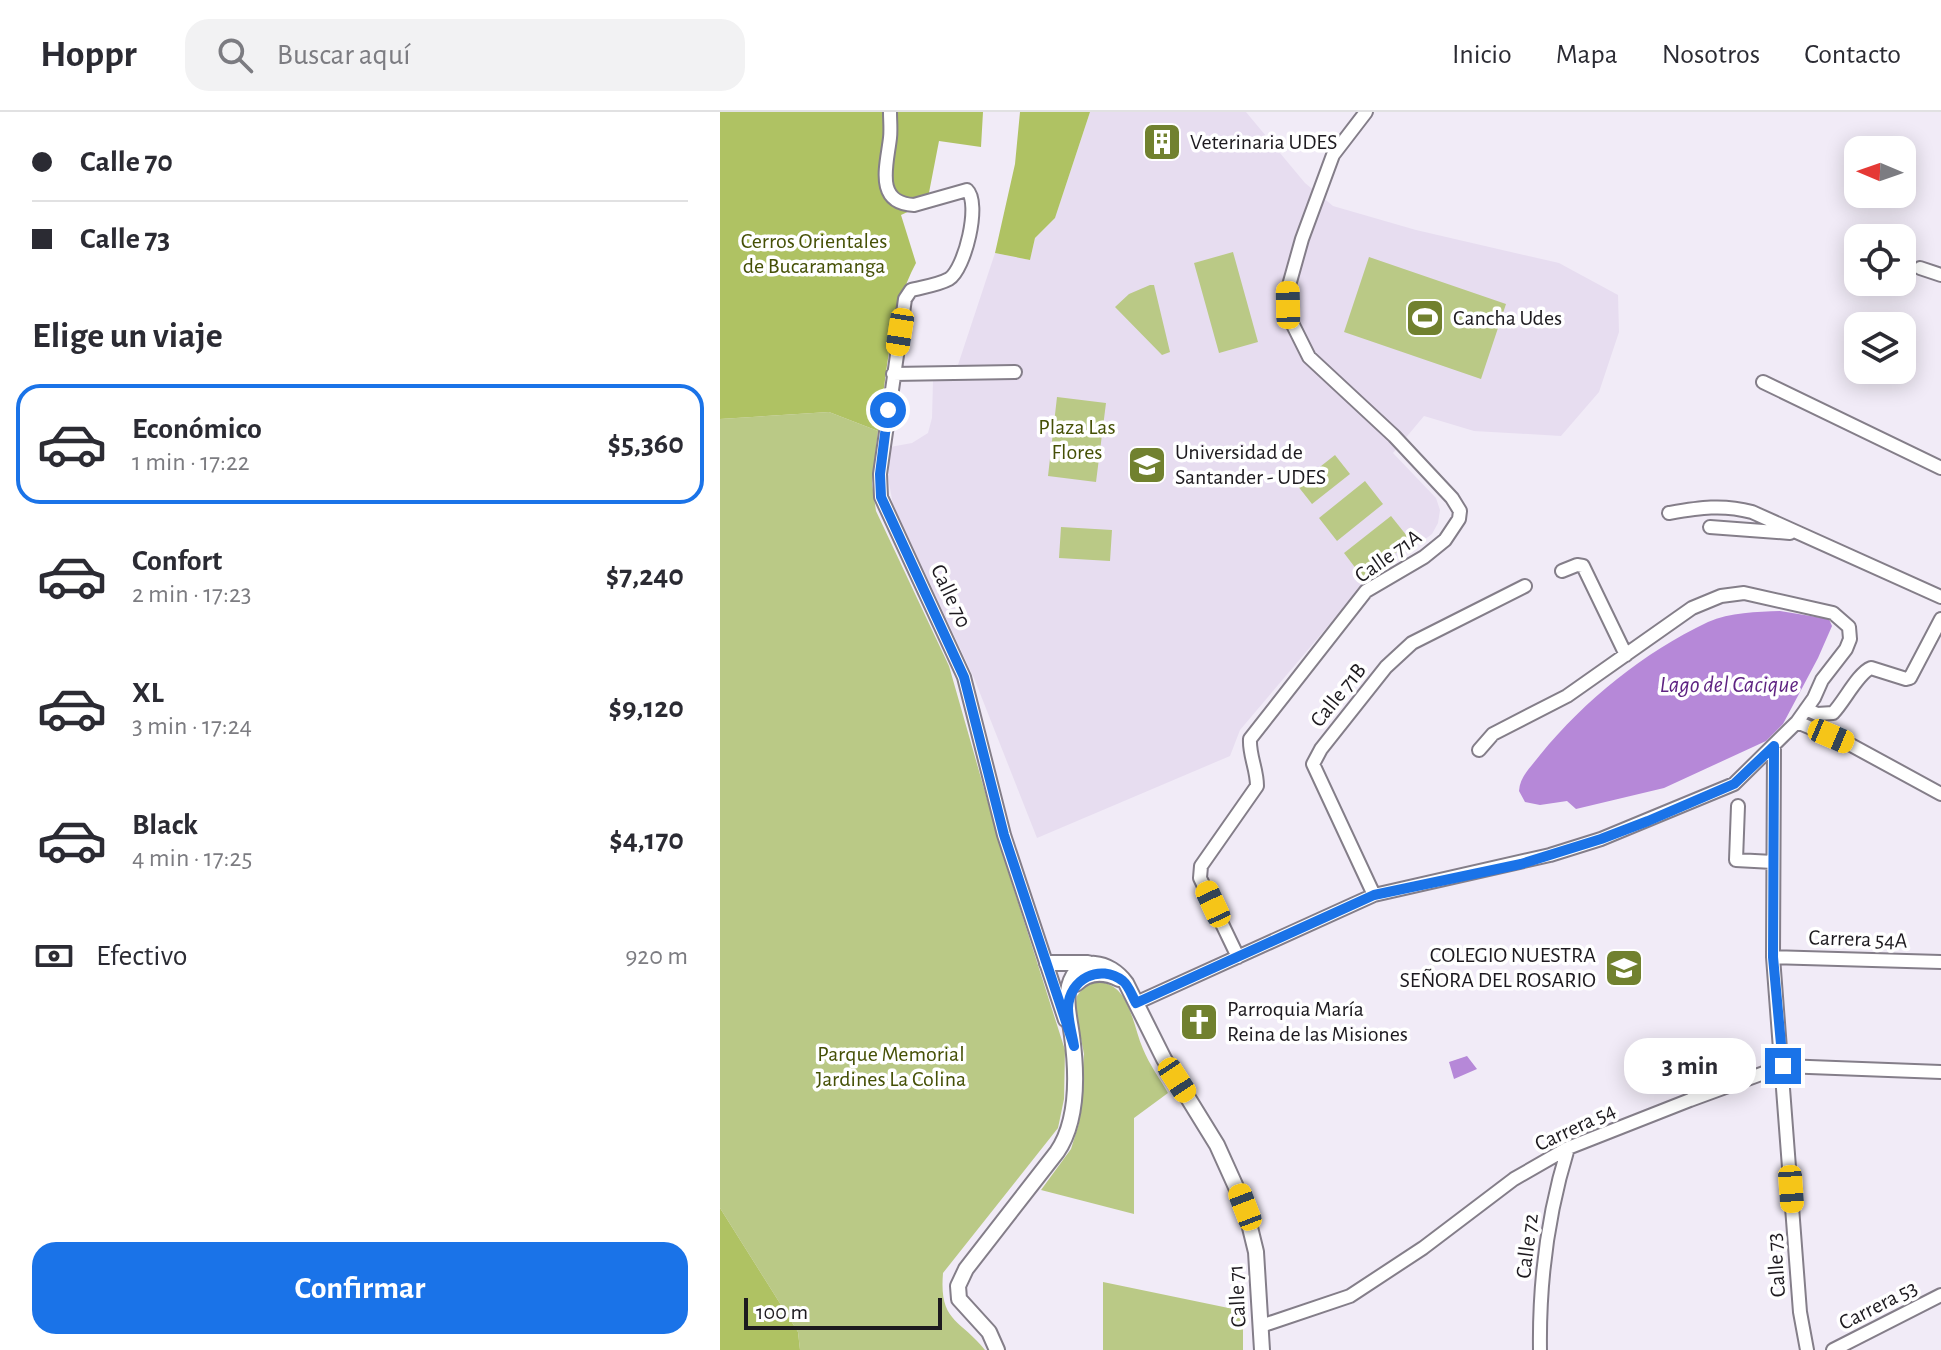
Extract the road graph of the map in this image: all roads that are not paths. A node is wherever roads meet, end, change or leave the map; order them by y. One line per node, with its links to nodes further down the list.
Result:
1 (890, 112): 6 (street, Calle 70)
2 (1366, 112): 25 (street, Calle 71A)
3 (1920, 268): 4 (street)
4 (1941, 275)
5 (1015, 372): 6 (street)
6 (893, 374): 28 (street, Calle 70)
7 (1763, 382): 8 (street)
8 (1941, 468)
9 (1669, 513): 11 (street)
10 (1710, 527): 11 (street)
11 (1797, 533): 14 (street)
12 (1562, 571): 16 (street)
13 (1525, 586): 24 (street, Calle 71B)
14 (1941, 597)
15 (1941, 619): 17 (street)
16 (1626, 655): 17 (street); 20 (street)
17 (1810, 703): 18 (street)
18 (1797, 722): 19 (street); 21 (street)
19 (1774, 746): 23 (street, Calle 73); 24 (street)
20 (1479, 750)
21 (1941, 794)
22 (1738, 806): 23 (street)
23 (1773, 862): 26 (street, Calle 73)
24 (1374, 895): 25 (street)
25 (1238, 957): 31 (street)
26 (1773, 957): 27 (street, Carrera 54A); 34 (street, Calle 73)
27 (1941, 962)
28 (1047, 963): 29 (street); 33 (street, Calle 70)
29 (1096, 963): 30 (street, Calle 71); 32 (street)
30 (1126, 983): 31 (street, Calle 71); 32 (street)
31 (1136, 1003): 38 (street, Calle 71)
32 (1068, 1006): 33 (street, Calle 70)
33 (1074, 1046): 39 (street, Calle 70)
34 (1783, 1066): 35 (street, Carrera 54); 36 (street, Carrera 54); 42 (street, Calle 73)
35 (1941, 1072)
36 (1568, 1148): 38 (street, Carrera 54); 41 (street, Calle 72)
37 (1941, 1295): 43 (street, Carrera 53)
38 (1261, 1326): 40 (street, Calle 71)
39 (997, 1350)
40 (1262, 1350)
41 (1540, 1350)
42 (1807, 1350)
43 (1833, 1350)

